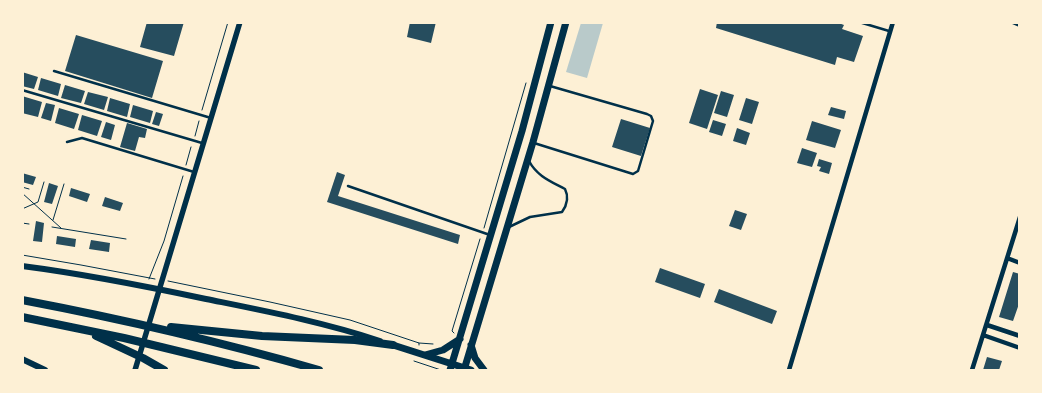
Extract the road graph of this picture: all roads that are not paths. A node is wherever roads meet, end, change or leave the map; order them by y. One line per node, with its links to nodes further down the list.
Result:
1 (240, 22): 12 (street)
2 (551, 22): 21 (main road)
3 (566, 22): 10 (main road)
4 (859, 22): 8 (lane)
5 (893, 22): 8 (street)
6 (1013, 22): 7 (street)
7 (1020, 24)
8 (890, 32): 47 (street)
9 (54, 71): 12 (lane)
10 (549, 86): 14 (main road); 14 (lane)
11 (22, 90): 15 (lane)
12 (212, 118): 15 (street)
13 (66, 142): 17 (lane)
14 (534, 142): 16 (main road)
15 (204, 143): 17 (street)
16 (528, 160): 20 (main road); 20 (lane)
17 (195, 172): 25 (street)
18 (348, 186): 21 (lane)
19 (1020, 217): 22 (street)
20 (508, 228): 35 (main road)
21 (491, 235): 33 (main road)
22 (1007, 258): 23 (street); 29 (street)
23 (1020, 263)
24 (22, 266): 25 (main road)
25 (160, 289): 34 (main road); 41 (street)
26 (22, 300): 28 (highway)
27 (22, 317): 30 (highway)
28 (132, 323): 34 (highway); 44 (highway)
29 (987, 324): 31 (street); 32 (street)
30 (68, 326): 42 (highway); 43 (highway)
31 (983, 335): 36 (street); 48 (street)
32 (1020, 336)
33 (460, 338): 37 (main road); 39 (main road)
34 (393, 345): 37 (main road)
35 (471, 345): 45 (main road); 46 (main road)
36 (1020, 348)
37 (424, 355): 39 (main road)
38 (22, 360): 40 (main road)
39 (451, 368): 45 (main road)
40 (45, 370)
41 (135, 370)
42 (164, 370)
43 (256, 370)
44 (319, 370)
45 (466, 370)
46 (484, 370)
47 (789, 370)
48 (972, 370)

